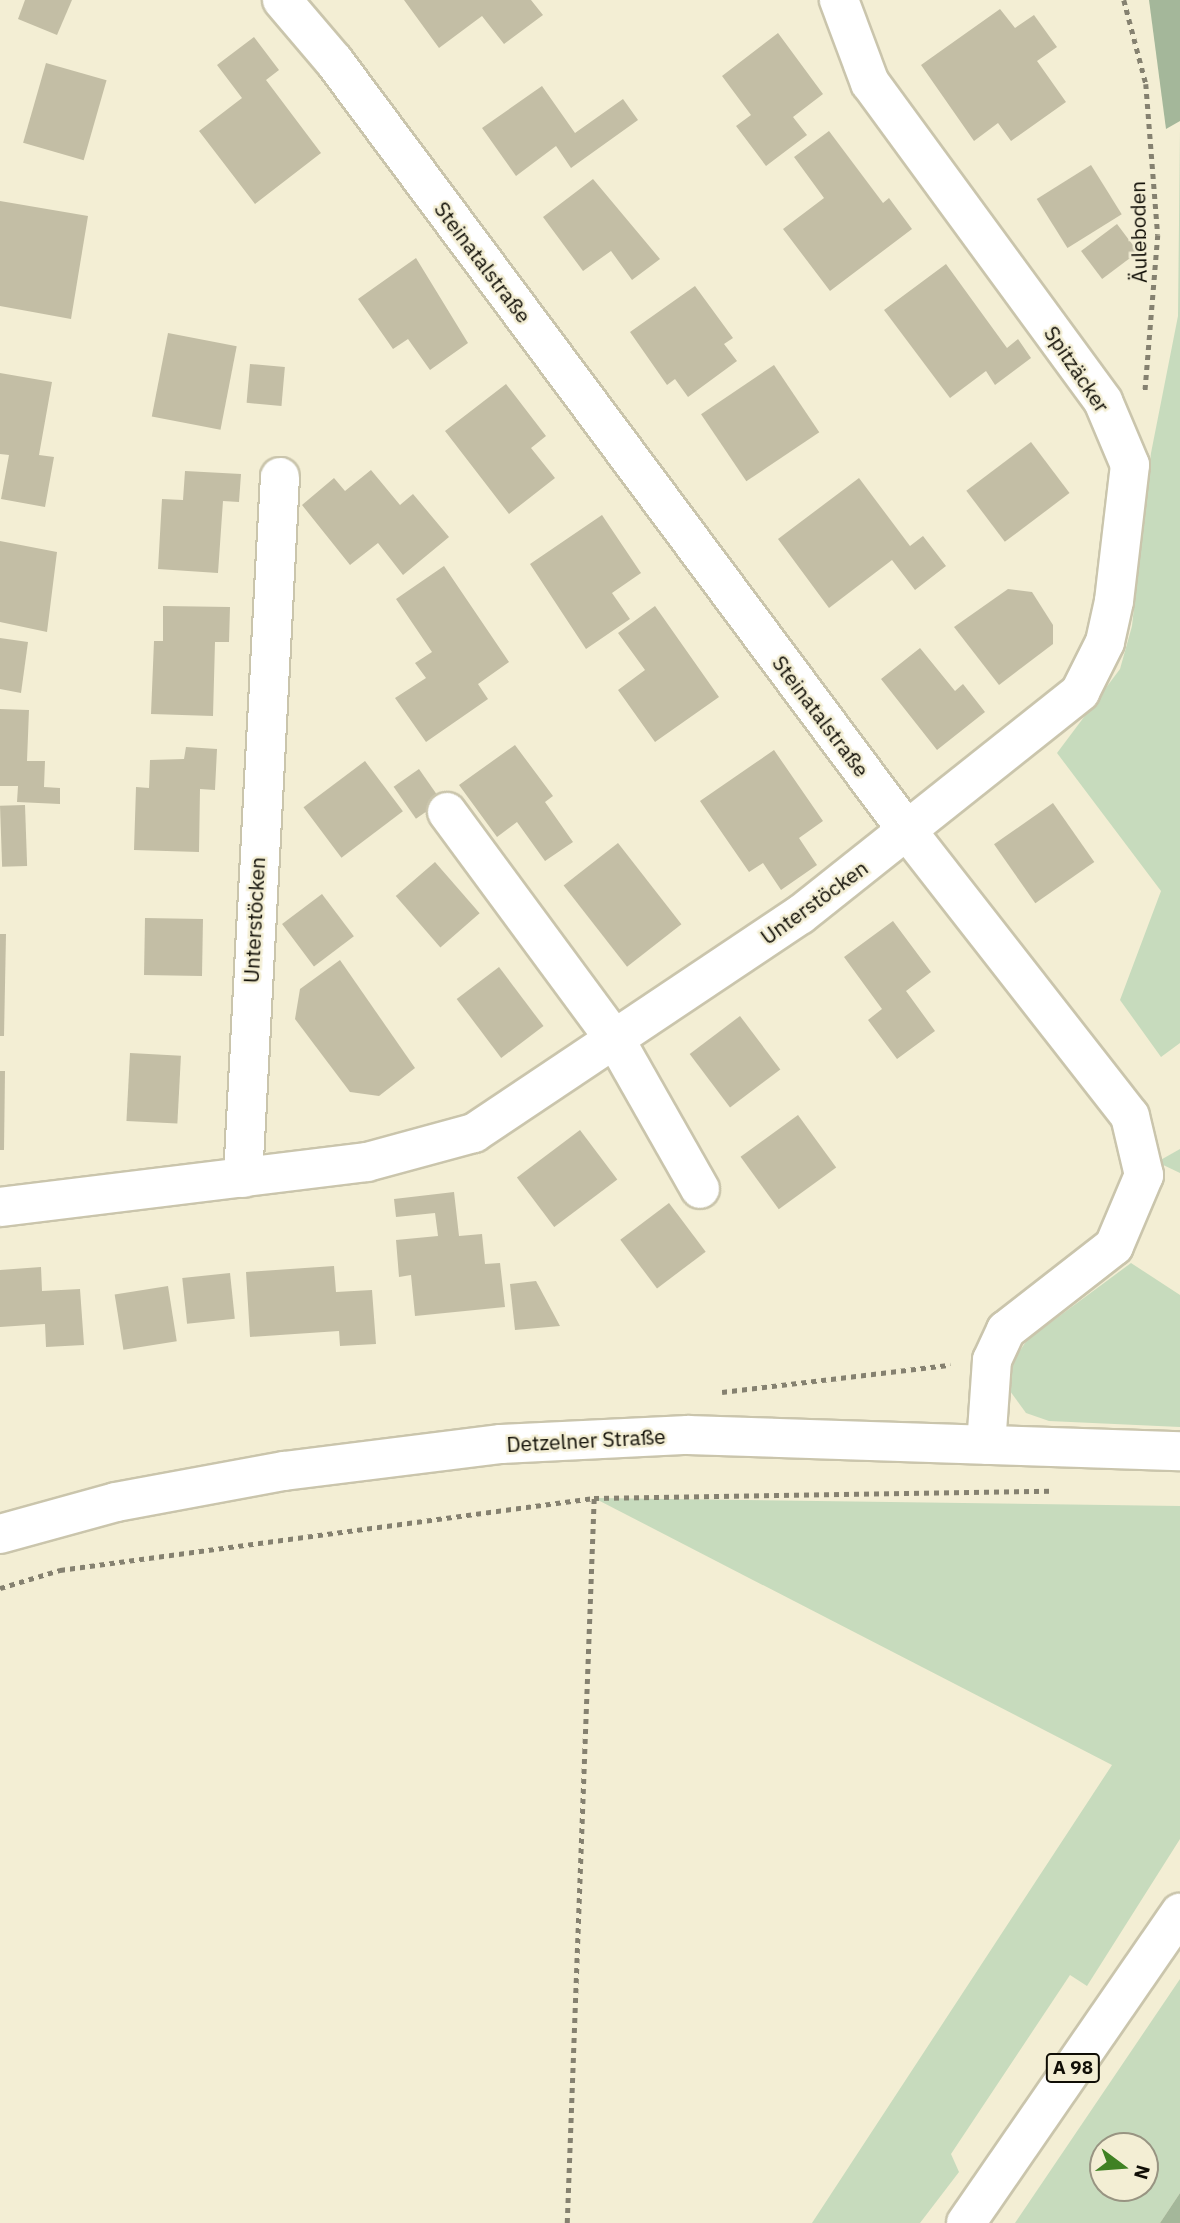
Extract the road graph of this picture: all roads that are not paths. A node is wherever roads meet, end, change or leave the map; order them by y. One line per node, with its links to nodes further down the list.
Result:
1 (282, 0): 5 (main road, Steinatalstraße)
2 (839, 0): 5 (main road, Spitzäcker)
3 (280, 478): 7 (main road, Unterstöcken)
4 (447, 812): 6 (main road)
5 (908, 832): 6 (main road, Unterstöcken); 10 (main road, Steinatalstraße)
6 (615, 1041): 7 (main road, Unterstöcken); 8 (main road)
7 (243, 1178): 9 (main road, Unterstöcken)
8 (700, 1189)
9 (0, 1207)
10 (986, 1445): 11 (main road, Detzelner Straße); 12 (main road, Detzelner Straße)
11 (1180, 1451)
12 (0, 1534)
13 (1180, 1913): 14 (main road, A 98)
14 (966, 2223)

